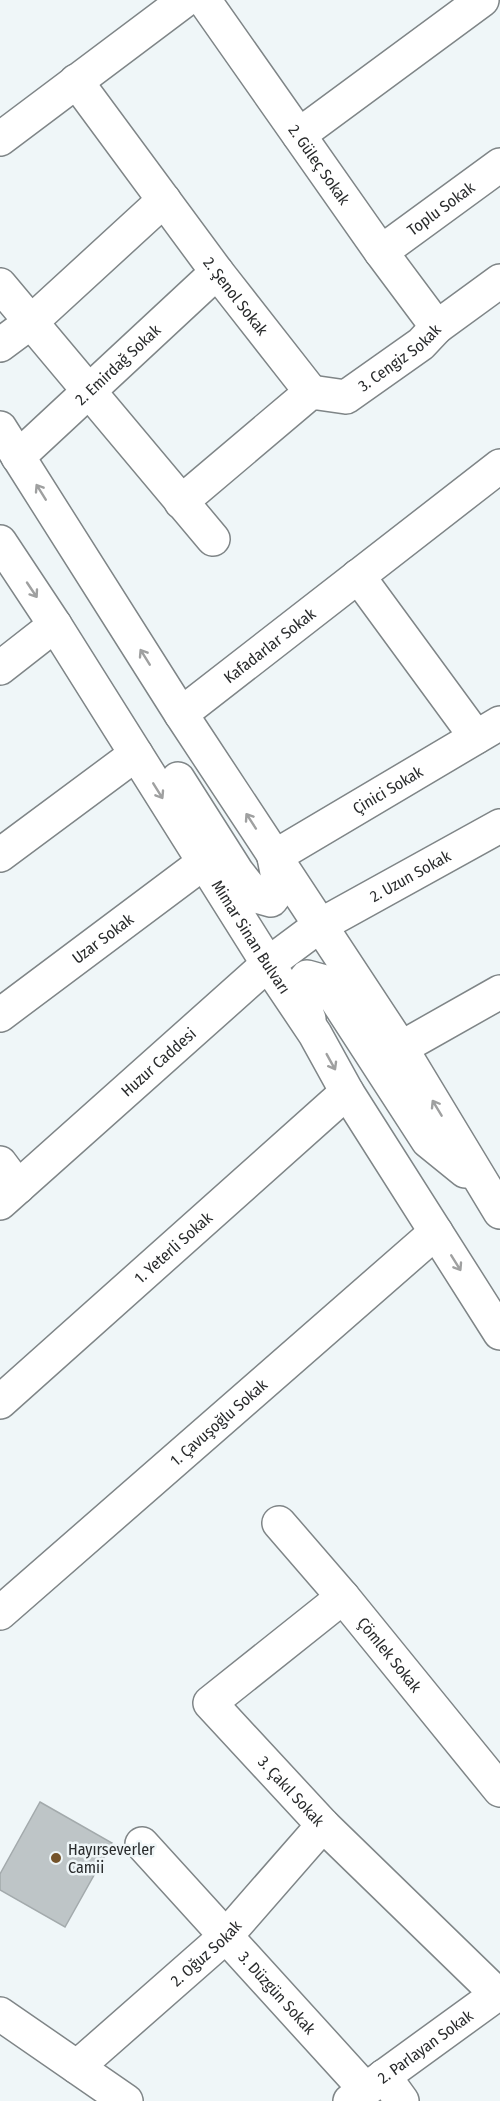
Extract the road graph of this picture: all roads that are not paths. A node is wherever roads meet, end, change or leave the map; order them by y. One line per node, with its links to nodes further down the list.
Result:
1 (185, 0): 4 (street)
2 (204, 0): 5 (street, 2. Güleç Sokak)
3 (482, 0): 5 (street)
4 (76, 81): 6 (street); 8 (street, 2. Şenol Sokak)
5 (299, 135): 9 (street, 2. Güleç Sokak)
6 (0, 139)
7 (500, 165): 9 (street, Toplu Sokak)
8 (164, 200): 10 (street, 2. Şenol Sokak); 13 (street)
9 (381, 252): 14 (street, 2. Güleç Sokak)
10 (217, 272): 16 (street, 2. Emirdağ Sokak); 17 (street, 2. Şenol Sokak)
11 (500, 281): 14 (street, 3. Cengiz Sokak)
12 (0, 285): 13 (street)
13 (31, 322): 15 (street); 16 (street)
14 (437, 327): 17 (street, 3. Cengiz Sokak)
15 (0, 345)
16 (88, 392): 19 (street, 2. Emirdağ Sokak); 21 (street)
17 (311, 392): 21 (street)
18 (0, 428): 19 (street)
19 (18, 457): 28 (street, one-way to 19)
20 (500, 466): 24 (street, Kafadarlar Sokak)
21 (181, 502): 22 (street)
22 (213, 539)
23 (0, 542): 25 (street, Mimar Sinan Bulvarı, one-way to 25)
24 (358, 576): 28 (street, Kafadarlar Sokak); 29 (street)
25 (55, 625): 26 (street); 27 (street, Mimar Sinan Bulvarı)
26 (0, 668)
27 (109, 711): 30 (street, Mimar Sinan Bulvarı); 33 (street)
28 (181, 714): 33 (street, one-way to 28)
29 (488, 730): 33 (street, Çinici Sokak)
30 (136, 754): 32 (street); 34 (street, Mimar Sinan Bulvarı, one-way to 34)
31 (500, 826): 35 (street, 2. Uzun Sokak)
32 (0, 855)
33 (274, 857): 35 (street)
34 (203, 863): 36 (street, Mimar Sinan Bulvarı); 38 (street, Uzar Sokak)
35 (319, 926): 36 (street, Huzur Caddesi); 40 (street)
36 (268, 964): 39 (street, Mimar Sinan Bulvarı); 42 (street, Huzur Caddesi)
37 (500, 992): 40 (street)
38 (0, 1015)
39 (315, 1034): 41 (street, Mimar Sinan Bulvarı, one-way to 41); 43 (street)
40 (401, 1048): 43 (street, one-way to 40)
41 (347, 1092): 44 (street, Mimar Sinan Bulvarı); 46 (street, 1. Yeterli Sokak)
42 (6, 1184)
43 (495, 1193)
44 (436, 1232): 45 (street, Mimar Sinan Bulvarı, one-way to 45); 49 (street, 1. Çavuşoğlu Sokak)
45 (500, 1333)
46 (0, 1402)
47 (279, 1523): 48 (street, Çömlek Sokak)
48 (343, 1597): 50 (street, Çömlek Sokak); 51 (street, 3. Çakıl Sokak)
49 (0, 1612)
50 (500, 1790)
51 (323, 1825): 53 (street, 2. Oğuz Sokak); 54 (street, 3. Çakıl Sokak)
52 (142, 1844): 53 (street, 3. Düzgün Sokak)
53 (226, 1936): 56 (street, 2. Oğuz Sokak); 57 (street, 3. Düzgün Sokak)
54 (499, 1993): 57 (street, 2. Parlayan Sokak)
55 (0, 2014): 56 (street)
56 (77, 2067): 58 (street)
57 (375, 2092)
58 (126, 2101)

